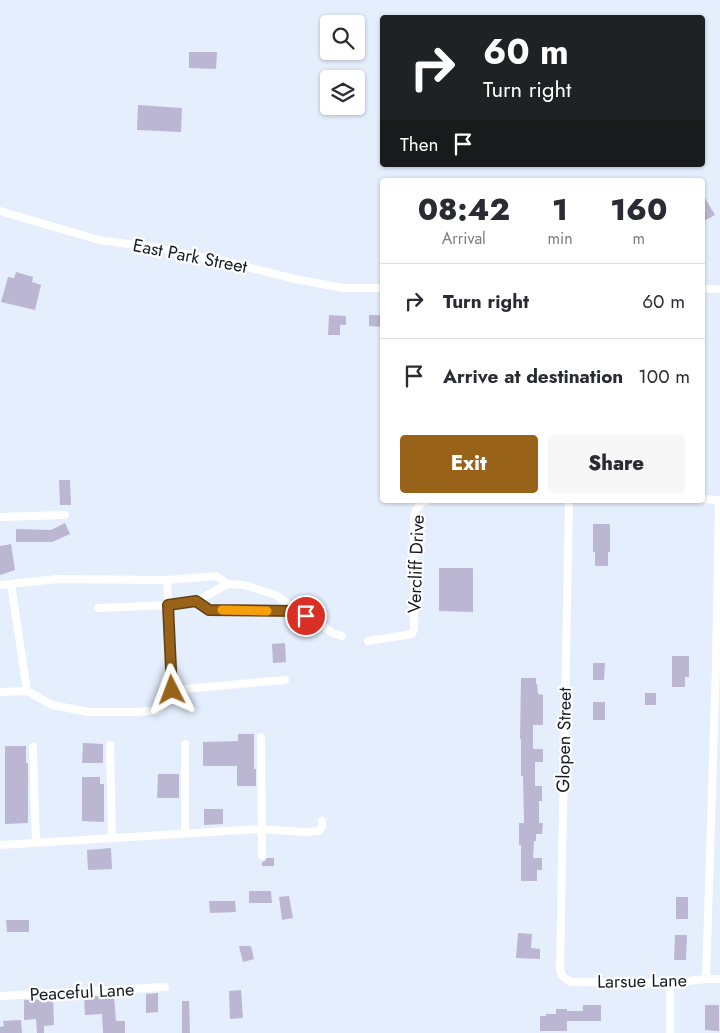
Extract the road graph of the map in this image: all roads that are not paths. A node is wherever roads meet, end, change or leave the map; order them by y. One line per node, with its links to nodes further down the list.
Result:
1 (0, 211): 2 (street, East Park Street)
2 (380, 288)
3 (705, 289): 4 (street)
4 (720, 289)
5 (705, 500): 6 (street)
6 (719, 500): 37 (street)
7 (422, 503): 20 (street, Vercliff Drive)
8 (569, 503): 36 (street, Glopen Street)
9 (65, 515): 10 (street)
10 (0, 517)
11 (166, 580): 12 (street); 13 (street); 16 (street)
12 (11, 584): 14 (street); 23 (street)
13 (228, 584): 15 (street); 18 (street)
14 (0, 585)
15 (196, 601): 16 (street); 18 (street)
16 (168, 605): 17 (street); 22 (street)
17 (98, 608)
18 (297, 611): 19 (street)
19 (342, 636)
20 (368, 641)
21 (285, 680): 22 (street)
22 (172, 690): 23 (street)
23 (27, 691): 24 (street)
24 (0, 692)
25 (261, 737): 30 (street)
26 (185, 744): 31 (street)
27 (110, 745): 32 (street)
28 (33, 747): 33 (street)
29 (322, 821): 30 (street)
30 (261, 829): 31 (street); 35 (street)
31 (185, 834): 32 (street)
32 (112, 838): 33 (street)
33 (36, 843): 34 (street)
34 (0, 845)
35 (262, 856)
36 (565, 979): 39 (street, Larsue Lane)
37 (706, 979): 38 (street, Larsue Lane); 39 (street, Larsue Lane)
38 (720, 979)
39 (670, 982): 42 (street)
40 (165, 987): 41 (street, Peaceful Lane)
41 (0, 996)
42 (670, 1033)

